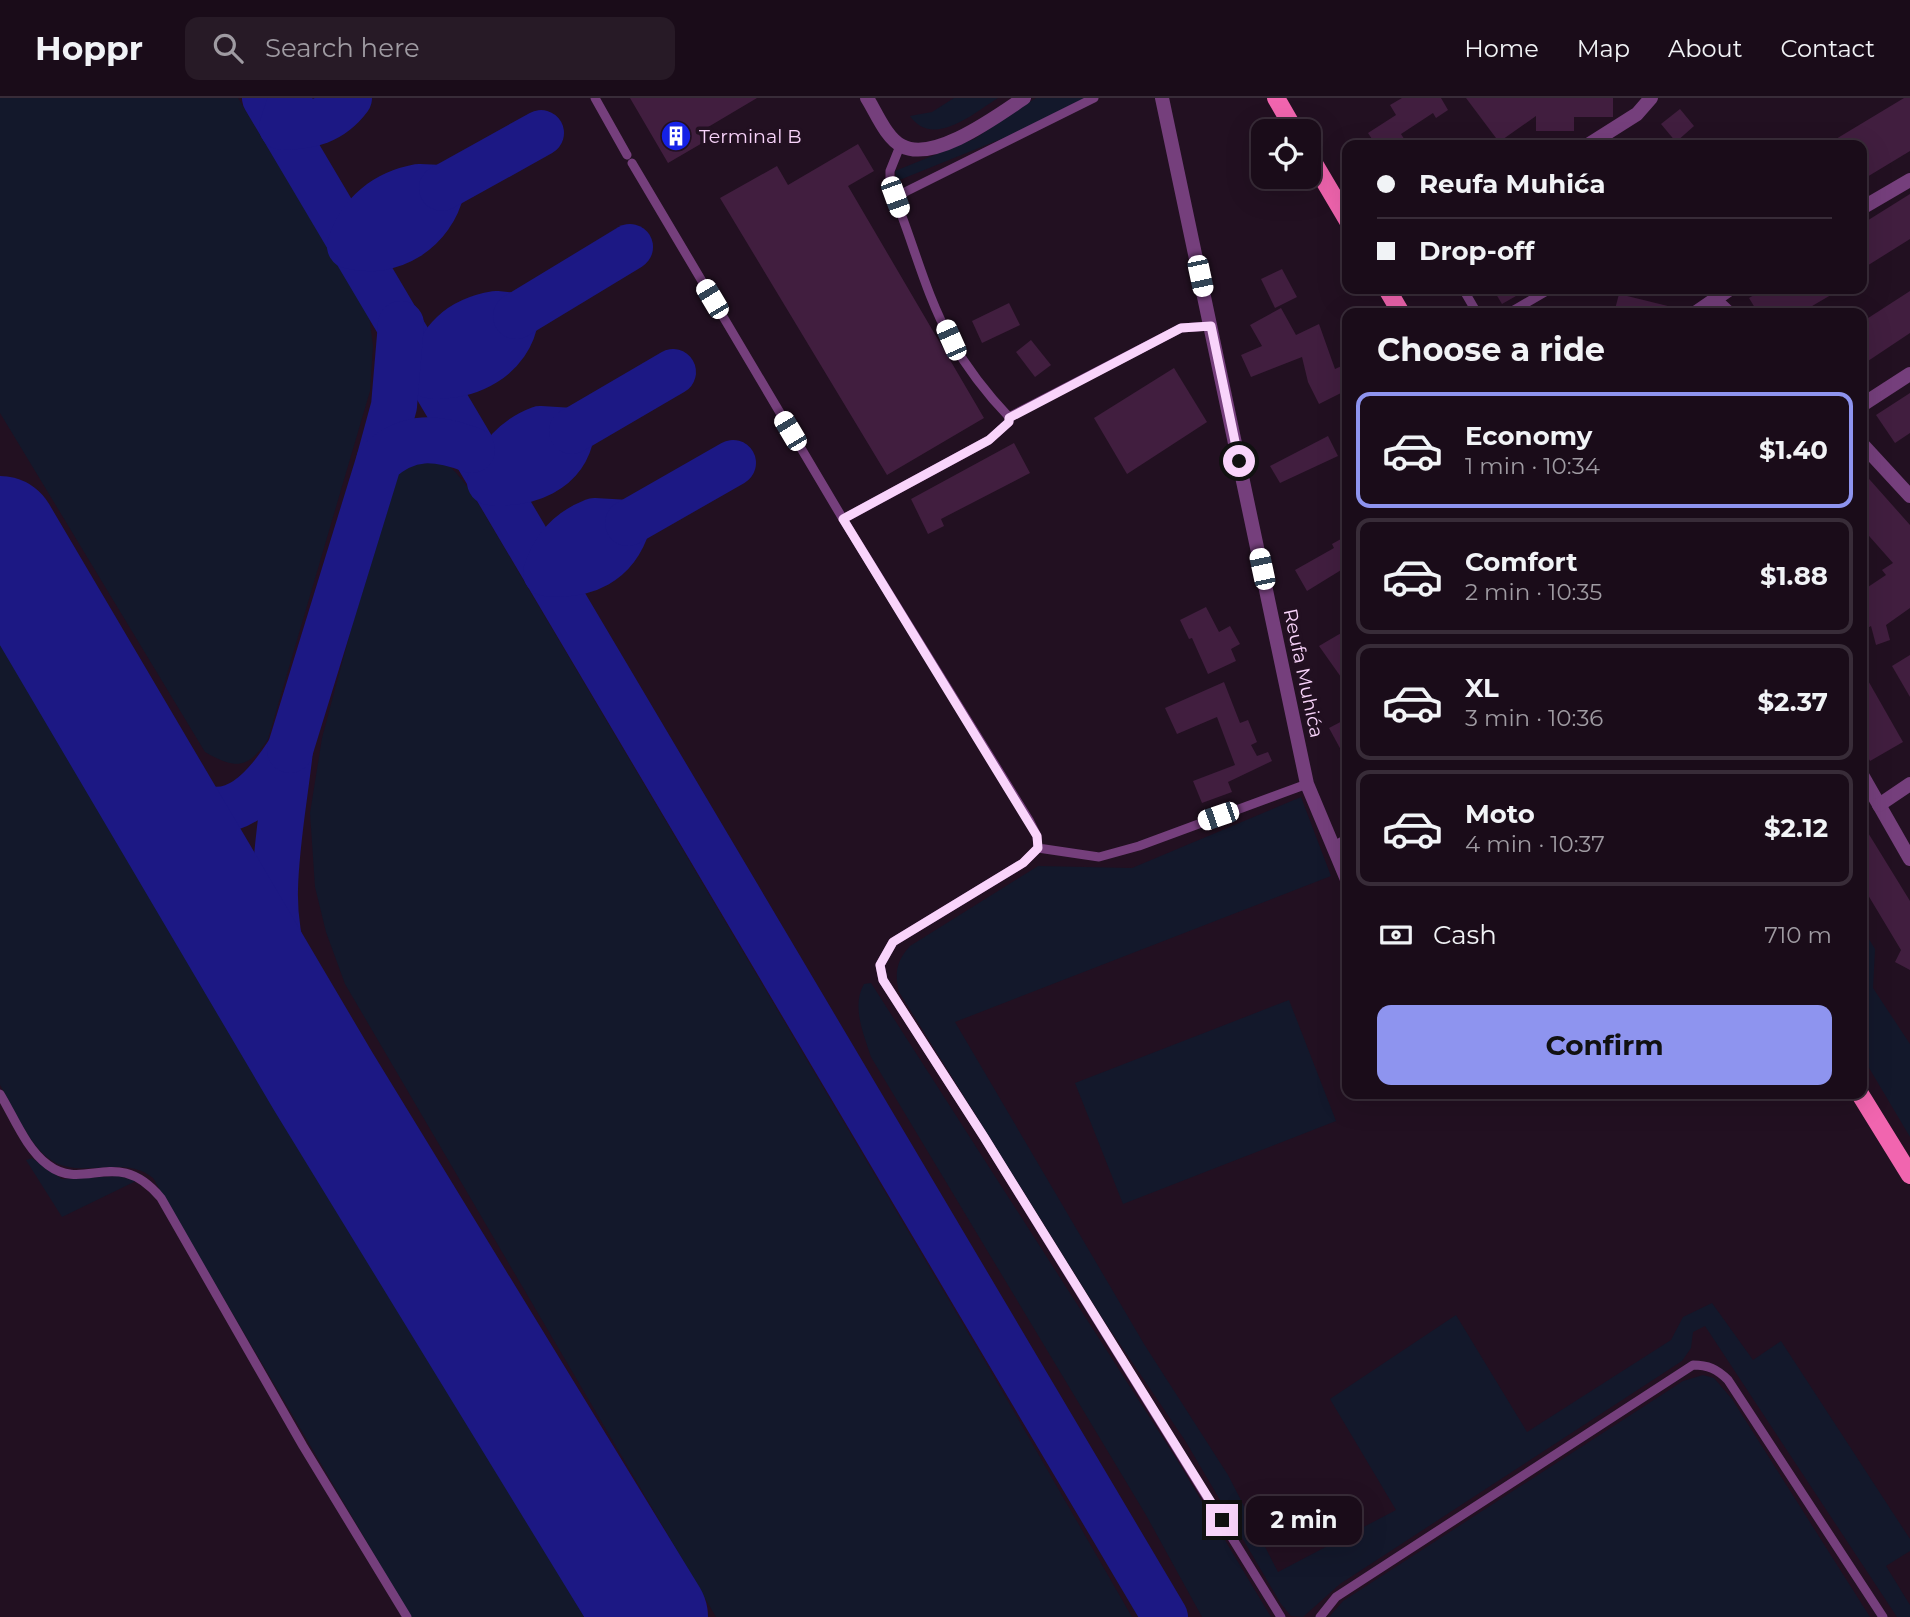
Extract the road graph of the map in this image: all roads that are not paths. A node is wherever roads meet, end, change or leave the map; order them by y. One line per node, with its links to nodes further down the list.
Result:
1 (595, 98): 28 (lane)
2 (867, 98): 10 (street)
3 (1024, 98): 10 (street)
4 (1094, 98): 13 (lane)
5 (1161, 98): 22 (street, Reufa Muhića)
6 (1276, 98): 8 (main road)
7 (1651, 98): 9 (street)
8 (1288, 119)
9 (1596, 140)
10 (900, 146): 13 (lane)
11 (1321, 175): 15 (main road)
12 (1910, 180): 14 (street)
13 (895, 197): 25 (lane)
14 (1867, 205)
15 (1342, 211)
16 (1541, 294): 19 (lane)
17 (1722, 294): 18 (street)
18 (1714, 299): 20 (street); 21 (street)
19 (1518, 308)
20 (1702, 308)
21 (1724, 308)
22 (1211, 326): 25 (lane); 29 (street, Reufa Muhića)
23 (1910, 374): 24 (street)
24 (1867, 402)
25 (1009, 418): 28 (lane)
26 (1867, 449): 27 (street)
27 (1910, 496)
28 (843, 519): 35 (lane)
29 (1307, 784): 34 (street, Reufa Muhića); 35 (lane)
30 (1867, 784): 32 (street)
31 (1910, 784): 32 (street)
32 (1879, 805): 36 (street)
33 (1342, 841): 34 (lane)
34 (1334, 846): 37 (street, Reufa Muhića)
35 (1038, 848): 42 (lane)
36 (1910, 859)
37 (1342, 867)
38 (0, 1094): 41 (lane)
39 (1863, 1099): 40 (main road)
40 (1910, 1175)
41 (407, 1617)
42 (1281, 1617)
43 (1320, 1617): 44 (lane)
44 (1883, 1617)

